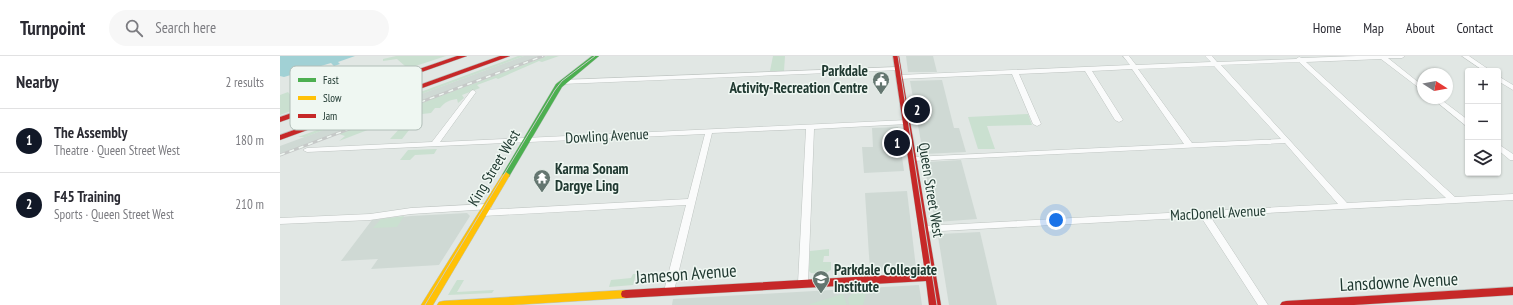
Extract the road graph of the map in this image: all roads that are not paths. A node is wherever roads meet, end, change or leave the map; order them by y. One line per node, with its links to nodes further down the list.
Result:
1 (464, 56): 16 (main road)
2 (488, 56): 19 (main road)
3 (507, 56): 23 (main road)
4 (596, 56): 21 (main road, King Street West)
5 (896, 56): 17 (main road, Queen Street West)
6 (1126, 56): 13 (street)
7 (1208, 56): 12 (street)
8 (1382, 56): 9 (street); 11 (street); 22 (street)
9 (1402, 56)
10 (1465, 56): 14 (street)
11 (1297, 58): 12 (street); 48 (street)
12 (1216, 64): 13 (street); 40 (street)
13 (1134, 67): 15 (street); 42 (street)
14 (1483, 68)
15 (1088, 70): 18 (street); 29 (street)
16 (422, 71)
17 (899, 73): 18 (street); 21 (street); 31 (main road, Queen Street West)
18 (1016, 73): 32 (street)
19 (422, 80)
20 (1501, 80): 24 (street)
21 (562, 82): 39 (main road, King Street West)
22 (1417, 84)
23 (422, 87)
24 (1513, 88)
25 (473, 92): 41 (street)
26 (1443, 104): 30 (street)
27 (290, 117): 28 (main road)
28 (280, 120)
29 (1119, 120)
30 (1465, 121)
31 (907, 122): 33 (street, Dowling Avenue); 46 (main road, Queen Street West)
32 (1037, 124)
33 (810, 126): 37 (street, Dowling Avenue); 56 (street)
34 (290, 127): 36 (main road)
35 (302, 130): 38 (main road)
36 (280, 131)
37 (709, 131): 39 (street, Dowling Avenue); 49 (street)
38 (280, 138)
39 (527, 140): 41 (street, Dowling Avenue); 51 (main road, King Street West)
40 (1286, 141): 42 (street); 50 (street)
41 (434, 144): 44 (street, Dowling Avenue)
42 (1189, 145): 46 (street)
43 (1501, 148): 45 (street)
44 (307, 150)
45 (1513, 158)
46 (912, 159): 54 (main road, Queen Street West)
47 (1513, 197): 48 (street, MacDonell Avenue)
48 (1453, 200): 50 (street, MacDonell Avenue)
49 (691, 202): 51 (street); 57 (street)
50 (1345, 206): 52 (street, MacDonell Avenue)
51 (485, 210): 53 (street); 59 (main road, King Street West)
52 (1204, 214): 54 (street, MacDonell Avenue); 62 (street)
53 (280, 221)
54 (923, 229): 55 (main road, Queen Street West)
55 (930, 277): 56 (main road, Jameson Avenue); 61 (main road, Queen Street West)
56 (803, 283): 57 (main road, Jameson Avenue)
57 (669, 291): 60 (main road, Jameson Avenue)
58 (1513, 291): 63 (main road, Lansdowne Avenue)
59 (427, 305)
60 (443, 305)
61 (935, 305)
62 (1263, 305)
63 (1286, 305)

